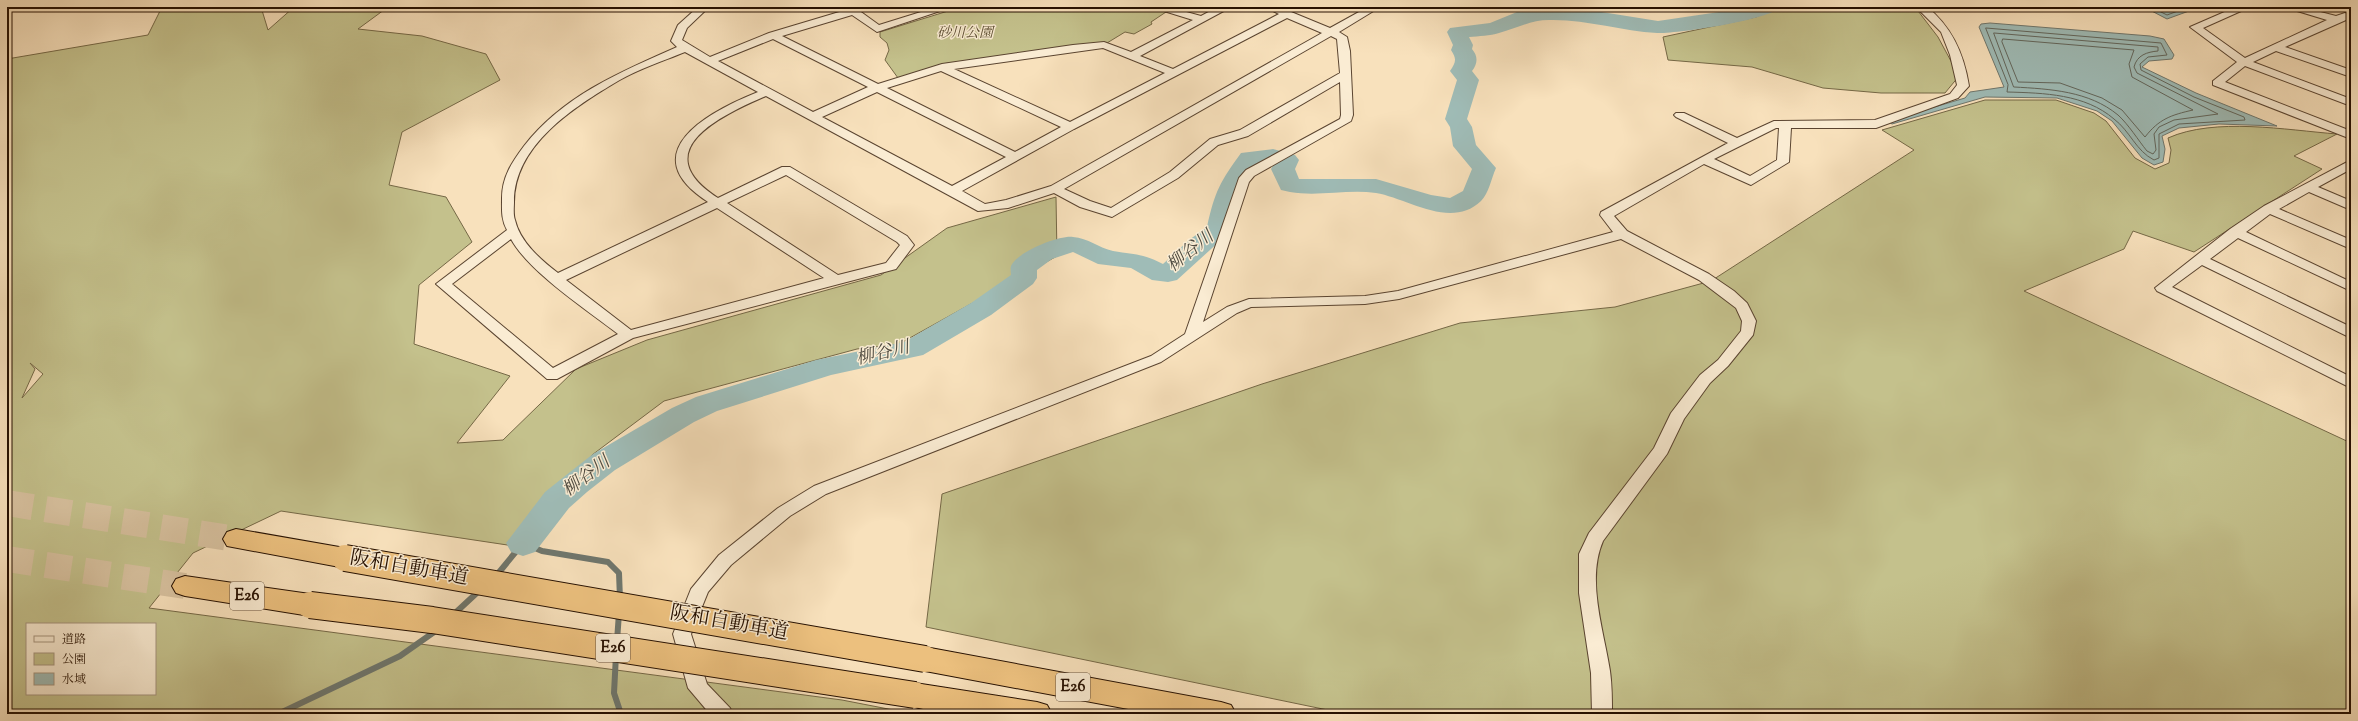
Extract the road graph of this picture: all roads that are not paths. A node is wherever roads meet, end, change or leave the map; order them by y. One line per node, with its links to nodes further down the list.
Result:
1 (704, 7): 19 (street)
2 (867, 7): 12 (street)
3 (947, 7): 12 (street)
4 (1156, 7): 15 (street)
5 (1226, 7): 15 (street)
6 (1270, 7): 13 (street)
7 (1388, 7): 11 (street)
8 (1922, 7): 33 (street)
9 (2245, 7): 23 (street)
10 (2289, 7): 16 (street)
11 (1369, 8): 17 (street)
12 (854, 11): 18 (street)
13 (1288, 14): 17 (street); 25 (street)
14 (2351, 18): 16 (street)
15 (1202, 19): 21 (street)
16 (2338, 20): 20 (street)
17 (1332, 32): 27 (street); 41 (street)
18 (773, 35): 22 (street); 28 (street)
19 (685, 48): 22 (street); 46 (street)
20 (2277, 48): 23 (street); 26 (street)
21 (1131, 56): 24 (street); 25 (street)
22 (709, 61): 29 (street)
23 (2244, 62): 30 (street); 35 (street)
24 (942, 67): 28 (street); 34 (street)
25 (1174, 73): 34 (street)
26 (2350, 73)
27 (1345, 75): 41 (street); 56 (street)
28 (876, 88): 32 (street); 37 (street)
29 (767, 92): 32 (street); 43 (street)
30 (2351, 104)
31 (1680, 115): 36 (street)
32 (812, 117): 42 (street)
33 (1785, 125): 36 (street); 38 (street)
34 (1070, 127): 37 (street)
35 (2351, 135)
36 (1738, 143): 38 (street)
37 (1015, 157): 42 (street)
38 (1704, 159): 48 (street)
39 (2349, 166): 40 (street)
40 (2309, 188): 44 (street); 45 (street)
41 (1055, 189): 42 (street)
42 (951, 192)
43 (715, 203): 51 (street); 52 (street); 52 (street)
44 (2351, 206)
45 (2269, 209): 47 (street); 49 (street)
46 (512, 232): 51 (street); 55 (street)
47 (2235, 232): 50 (street); 53 (street)
48 (1622, 234): 56 (street); 63 (street)
49 (2351, 246)
50 (2200, 259): 54 (street); 57 (street)
51 (557, 279): 55 (street)
52 (835, 279): 55 (street)
53 (2351, 287)
54 (2351, 333)
55 (628, 335)
56 (1191, 337): 60 (street)
57 (2351, 383)
58 (236, 539): 62 (highway, 阪和自動車道 / E26, bridge)
59 (185, 586): 61 (highway, E26, bridge)
60 (724, 714)
61 (1037, 714)
62 (1221, 714)
63 (1602, 714)

